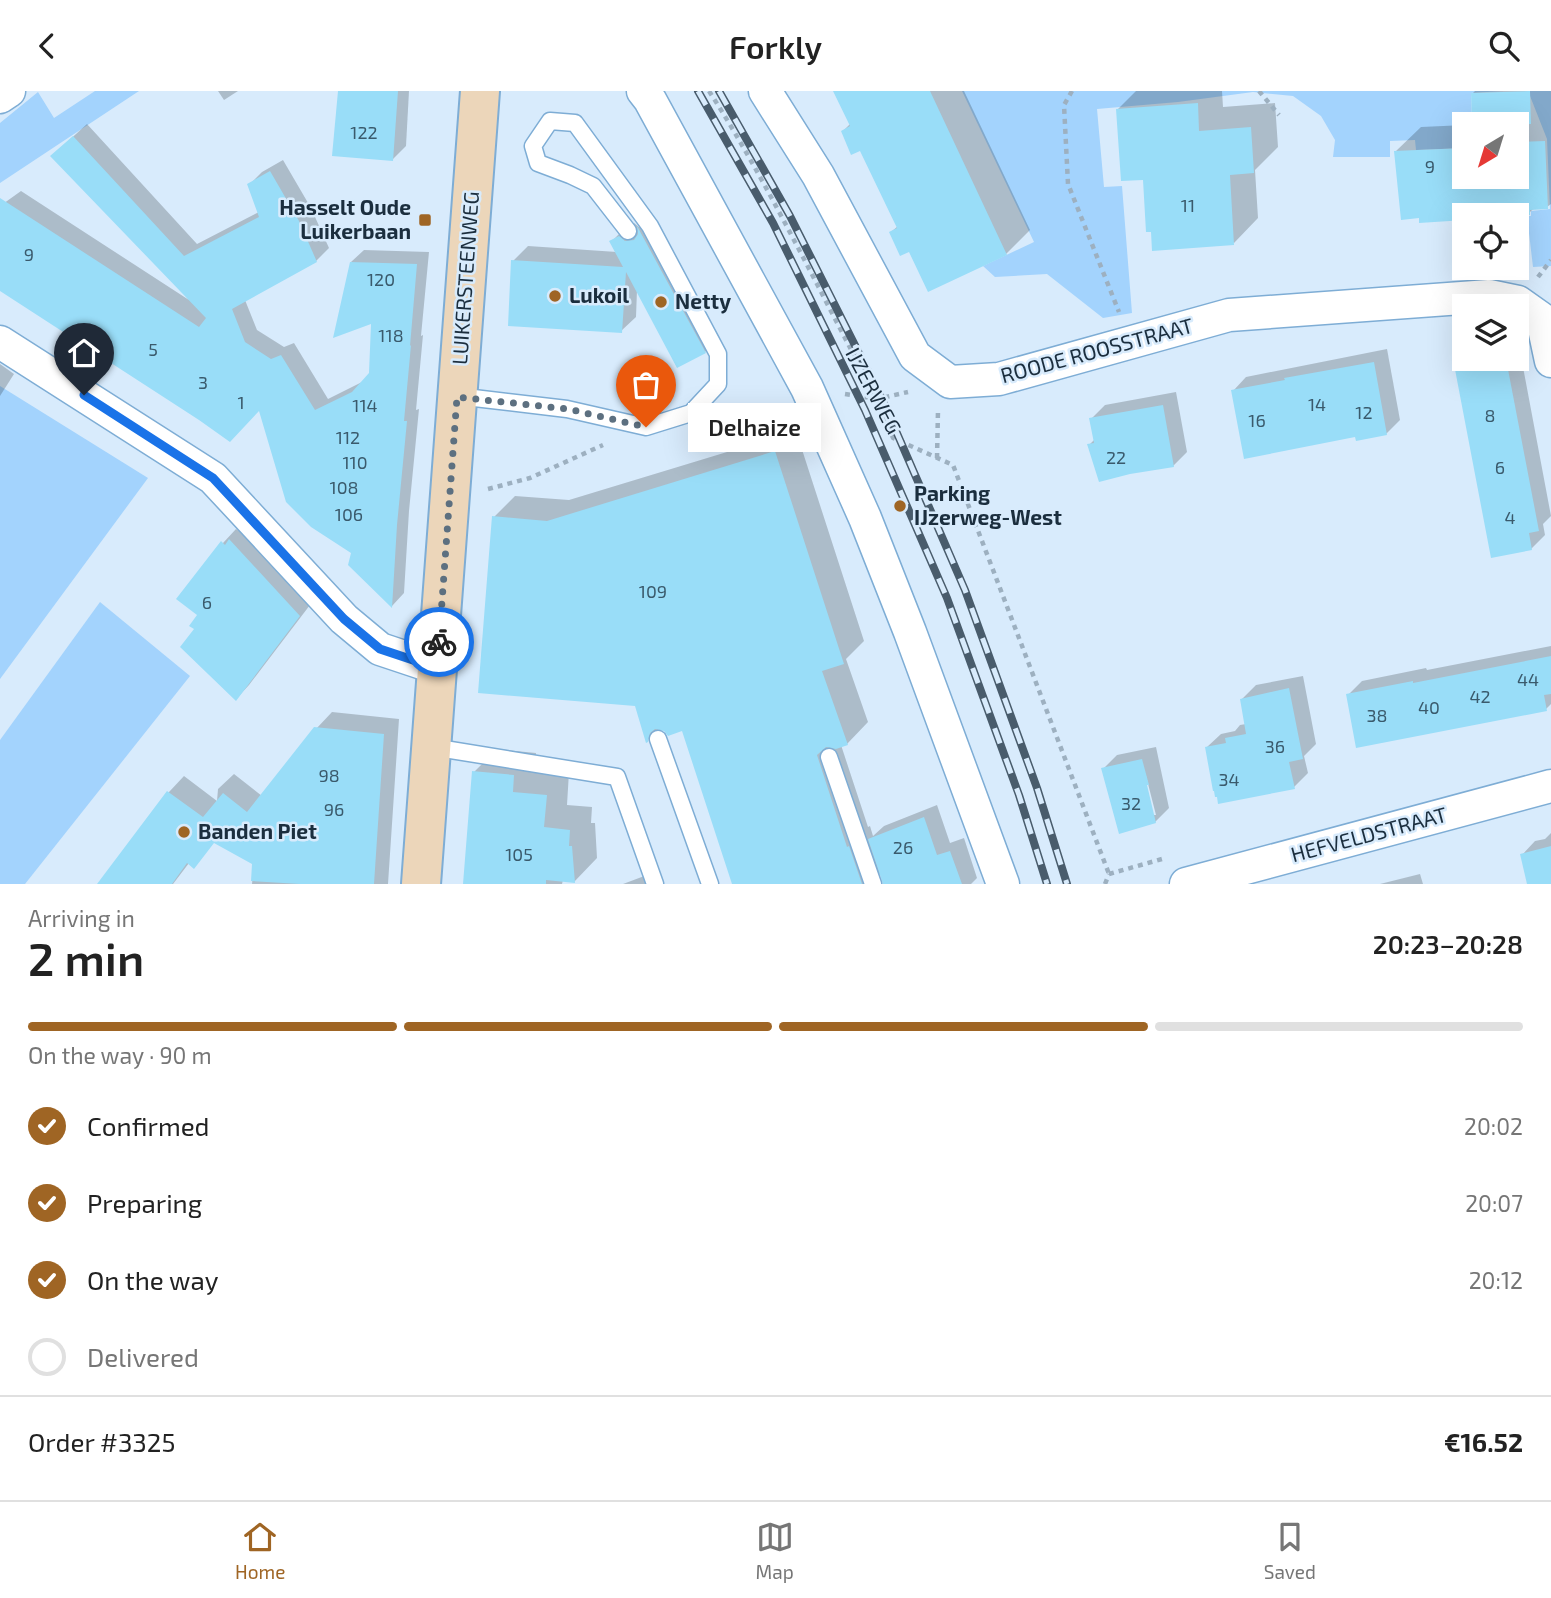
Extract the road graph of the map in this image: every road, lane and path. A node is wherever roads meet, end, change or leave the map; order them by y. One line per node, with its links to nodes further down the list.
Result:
1 (9, 91): 8 (street)
2 (480, 91): 14 (main road, LUIKERSTEENWEG)
3 (643, 91): 28 (street)
4 (709, 91): 17 (path, IJZERWEG)
5 (765, 91): 12 (street, ROODE ROOSSTRAAT)
6 (1072, 91): 12 (path)
7 (1259, 91): 9 (path)
8 (0, 97)
9 (1279, 115)
10 (628, 231): 16 (lane)
11 (0, 342): 19 (street)
12 (1130, 342): 13 (street, ROODE ROOSSTRAAT)
13 (1551, 361)
14 (457, 397): 16 (lane); 19 (main road, LUIKERSTEENWEG)
15 (938, 409): 17 (path)
16 (646, 427): 18 (path)
17 (937, 458): 29 (path, IJZERWEG)
18 (477, 492)
19 (437, 668): 21 (main road, LUIKERSTEENWEG)
20 (658, 739): 26 (lane)
21 (432, 747): 24 (main road, LUIKERSTEENWEG); 25 (lane)
22 (829, 757): 27 (lane)
23 (1551, 786): 30 (street, HEFVELDSTRAAT)
24 (421, 884)
25 (655, 884)
26 (710, 884)
27 (873, 884)
28 (1003, 884)
29 (1105, 884)
30 (1186, 884)

